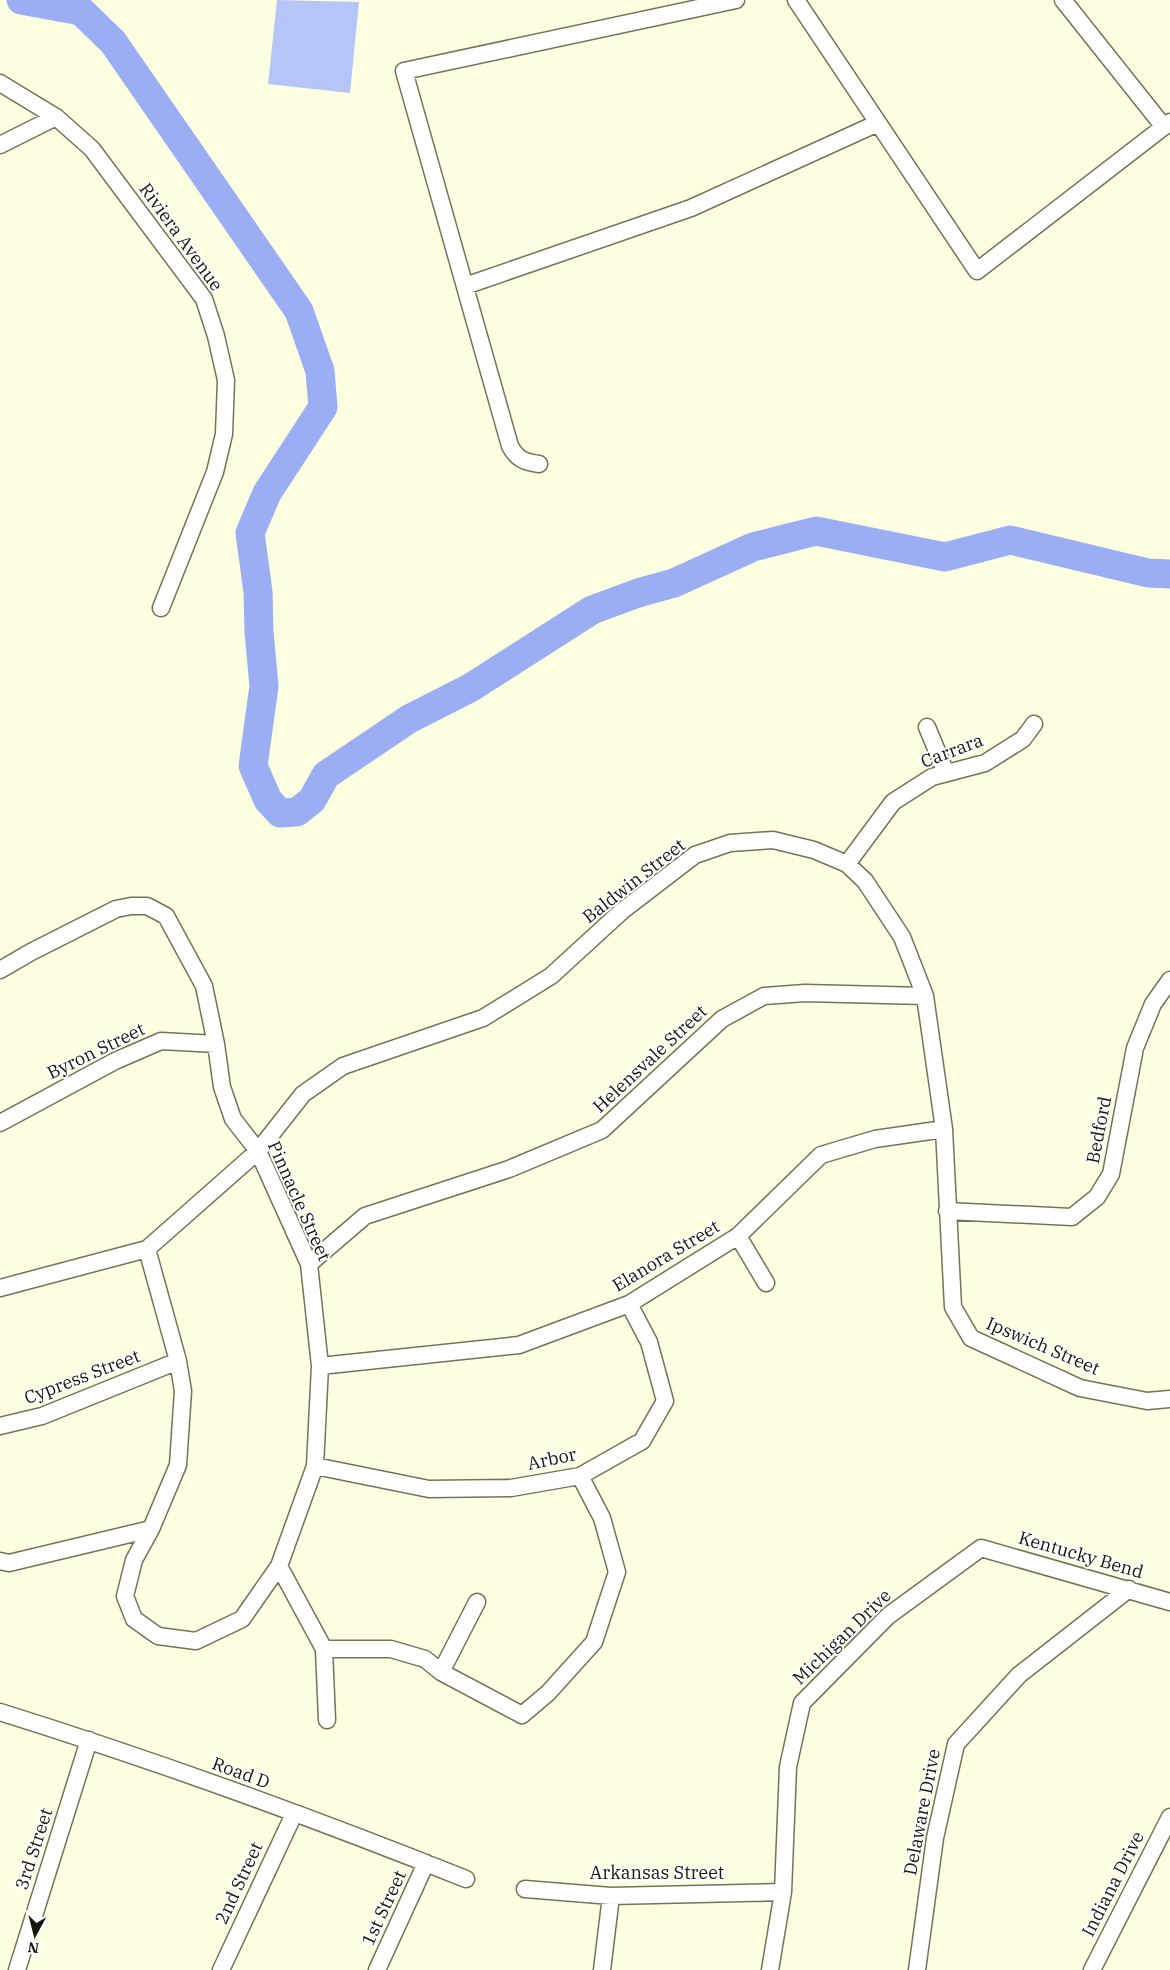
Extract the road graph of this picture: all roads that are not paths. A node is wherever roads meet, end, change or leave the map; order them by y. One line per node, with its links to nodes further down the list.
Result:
1 (736, 0): 9 (street)
2 (796, 0): 6 (street)
3 (1063, 0): 7 (street)
4 (0, 83): 5 (street, Riviera Avenue)
5 (56, 116): 8 (street); 11 (street, Riviera Avenue)
6 (878, 123): 7 (street); 9 (street)
7 (1167, 124)
8 (0, 145)
9 (465, 286): 10 (street)
10 (539, 464)
11 (161, 608)
12 (1034, 724): 14 (street, Carrara)
13 (927, 727): 14 (street)
14 (946, 773): 15 (street, Carrara)
15 (847, 864): 18 (street, Baldwin Street); 22 (street, Baldwin Street)
16 (0, 970): 19 (street, Pinnacle Street)
17 (1170, 980): 23 (street, Bedford)
18 (925, 996): 21 (street, Baldwin Street); 26 (street, Helensvale Street)
19 (216, 1044): 20 (street, Byron Street); 22 (street, Pinnacle Street)
20 (0, 1123)
21 (944, 1129): 23 (street, Baldwin Street); 24 (street, Elanora Street)
22 (258, 1151): 25 (street, Baldwin Street); 26 (street, Pinnacle Street)
23 (948, 1211): 32 (street, Ipswich Street)
24 (738, 1236): 27 (street); 29 (street, Elanora Street)
25 (147, 1249): 28 (street); 30 (street, Pinnacle Street)
26 (309, 1264): 31 (street, Pinnacle Street)
27 (766, 1283)
28 (0, 1288)
29 (629, 1304): 31 (street, Elanora Street); 35 (street, Arbor)
30 (178, 1361): 33 (street, Cypress Street); 36 (street, Pinnacle Street)
31 (320, 1366): 34 (street, Pinnacle Street)
32 (1170, 1399)
33 (0, 1426)
34 (315, 1466): 35 (street, Arbor); 39 (street, Pinnacle Street)
35 (580, 1476): 44 (street)
36 (151, 1529): 38 (street); 39 (street, Pinnacle Street)
37 (981, 1548): 40 (street, Kentucky Bend); 53 (street, Michigan Drive)
38 (0, 1561)
39 (279, 1566): 43 (street)
40 (1129, 1589): 42 (street, Kentucky Bend); 60 (street, Delaware Drive)
41 (477, 1602): 44 (street)
42 (1170, 1602)
43 (324, 1649): 44 (street); 46 (street)
44 (441, 1672)
45 (0, 1712): 47 (street, Road D)
46 (327, 1720)
47 (89, 1740): 48 (street, Road D); 55 (street, 3rd Street)
48 (294, 1814): 50 (street, Road D); 56 (street, 2nd Street)
49 (1170, 1817): 61 (street, Indiana Drive)
50 (426, 1863): 51 (street, Road D); 57 (street, 1st Street)
51 (466, 1879)
52 (528, 1890): 54 (street, Arkansas Street)
53 (783, 1892): 54 (street, Arkansas Street); 59 (street, Michigan Drive)
54 (611, 1896): 58 (street)
55 (16, 1970)
56 (221, 1970)
57 (377, 1970)
58 (602, 1970)
59 (770, 1970)
60 (917, 1970)
61 (1092, 1970)

